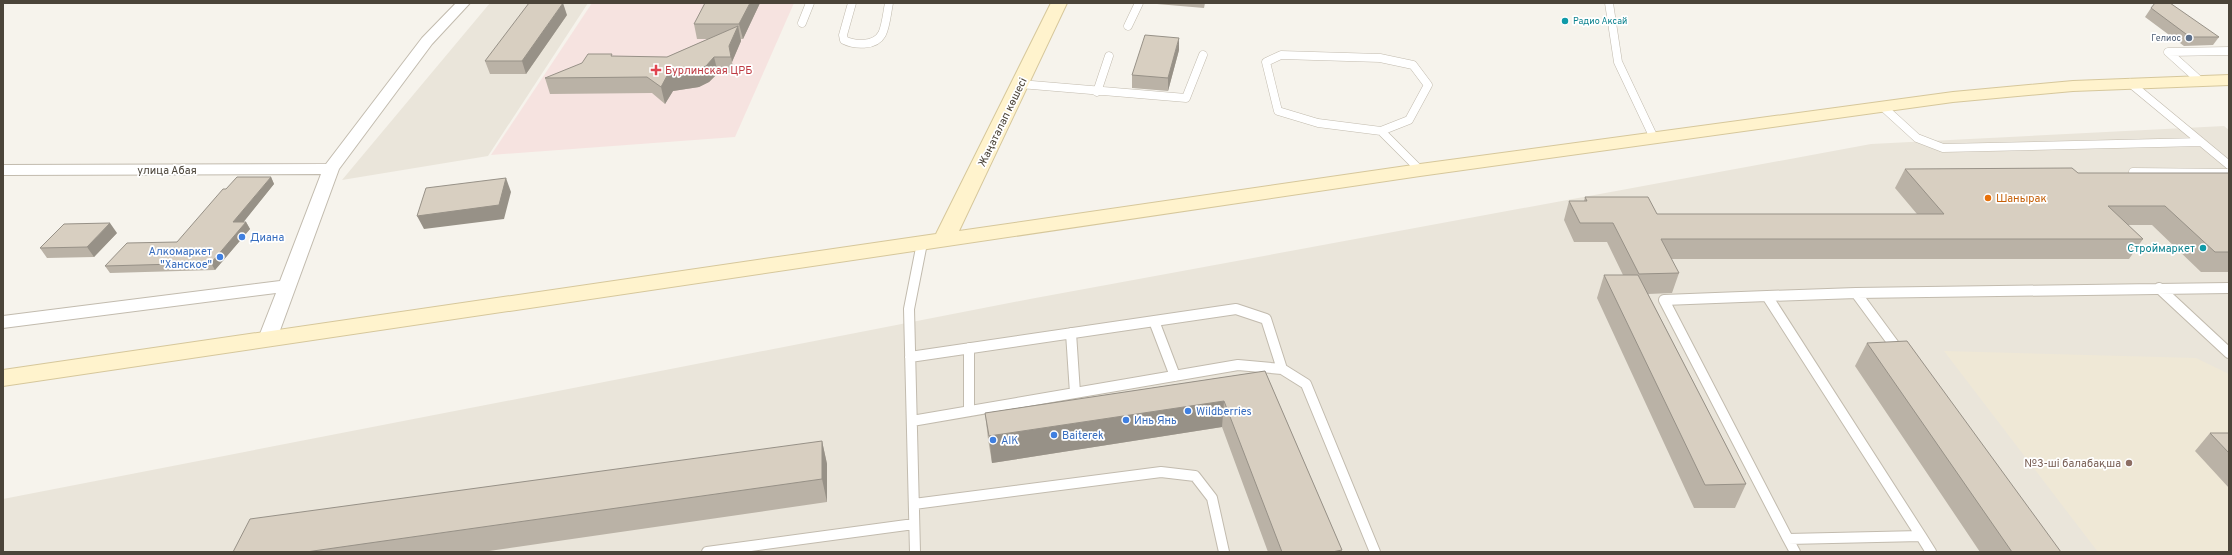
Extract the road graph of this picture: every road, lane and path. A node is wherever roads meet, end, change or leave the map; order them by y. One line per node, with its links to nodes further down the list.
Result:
1 (463, 3): 23 (street)
2 (810, 3): 8 (lane)
3 (852, 3): 4 (lane)
4 (889, 3)
5 (1059, 3): 16 (main road, Жаңаталап көшесі)
6 (1139, 3): 9 (lane)
7 (1609, 3): 20 (lane)
8 (802, 23)
9 (1128, 26)
10 (2229, 51): 13 (lane)
11 (1203, 55): 17 (lane)
12 (1109, 56): 17 (lane)
13 (2199, 80): 14 (main road); 15 (main road)
14 (2229, 80)
15 (2130, 83): 18 (main road); 21 (lane)
16 (1020, 84): 17 (lane); 28 (main road, Жаңаталап көшесі)
17 (1097, 92)
18 (1883, 107): 20 (main road); 21 (lane)
19 (1381, 131): 19 (lane); 25 (lane)
20 (1654, 138): 25 (main road)
21 (2201, 142): 22 (lane)
22 (2229, 165)
23 (331, 169): 24 (street, улица Абая); 30 (street)
24 (3, 170)
25 (1420, 170): 28 (main road)
26 (2133, 172): 27 (lane)
27 (2229, 173)
28 (944, 240): 29 (main road)
29 (922, 243): 38 (main road); 42 (lane)
30 (287, 286): 36 (street); 38 (street)
31 (2159, 288): 32 (lane); 33 (lane); 40 (lane)
32 (2229, 288)
33 (1856, 293): 34 (lane); 41 (lane)
34 (1767, 296): 51 (lane); 52 (lane)
35 (1154, 321): 37 (lane); 43 (lane); 44 (lane)
36 (3, 322)
37 (1071, 333): 39 (lane); 46 (lane)
38 (268, 339): 45 (main road)
39 (969, 348): 42 (lane); 47 (lane)
40 (2229, 353)
41 (1902, 356)
42 (910, 357): 48 (lane)
43 (1282, 369): 44 (lane); 57 (lane)
44 (1175, 376): 46 (lane)
45 (3, 378)
46 (1074, 393): 47 (lane)
47 (969, 411): 48 (lane)
48 (912, 421): 49 (lane)
49 (914, 504): 50 (lane); 56 (lane)
50 (914, 524): 53 (lane); 55 (lane)
51 (1921, 536): 52 (lane); 59 (lane)
52 (1788, 539): 58 (lane)
53 (766, 548): 54 (lane)
54 (707, 552)
55 (915, 552)
56 (1224, 552)
57 (1375, 552)
58 (1795, 552)
59 (1931, 552)

